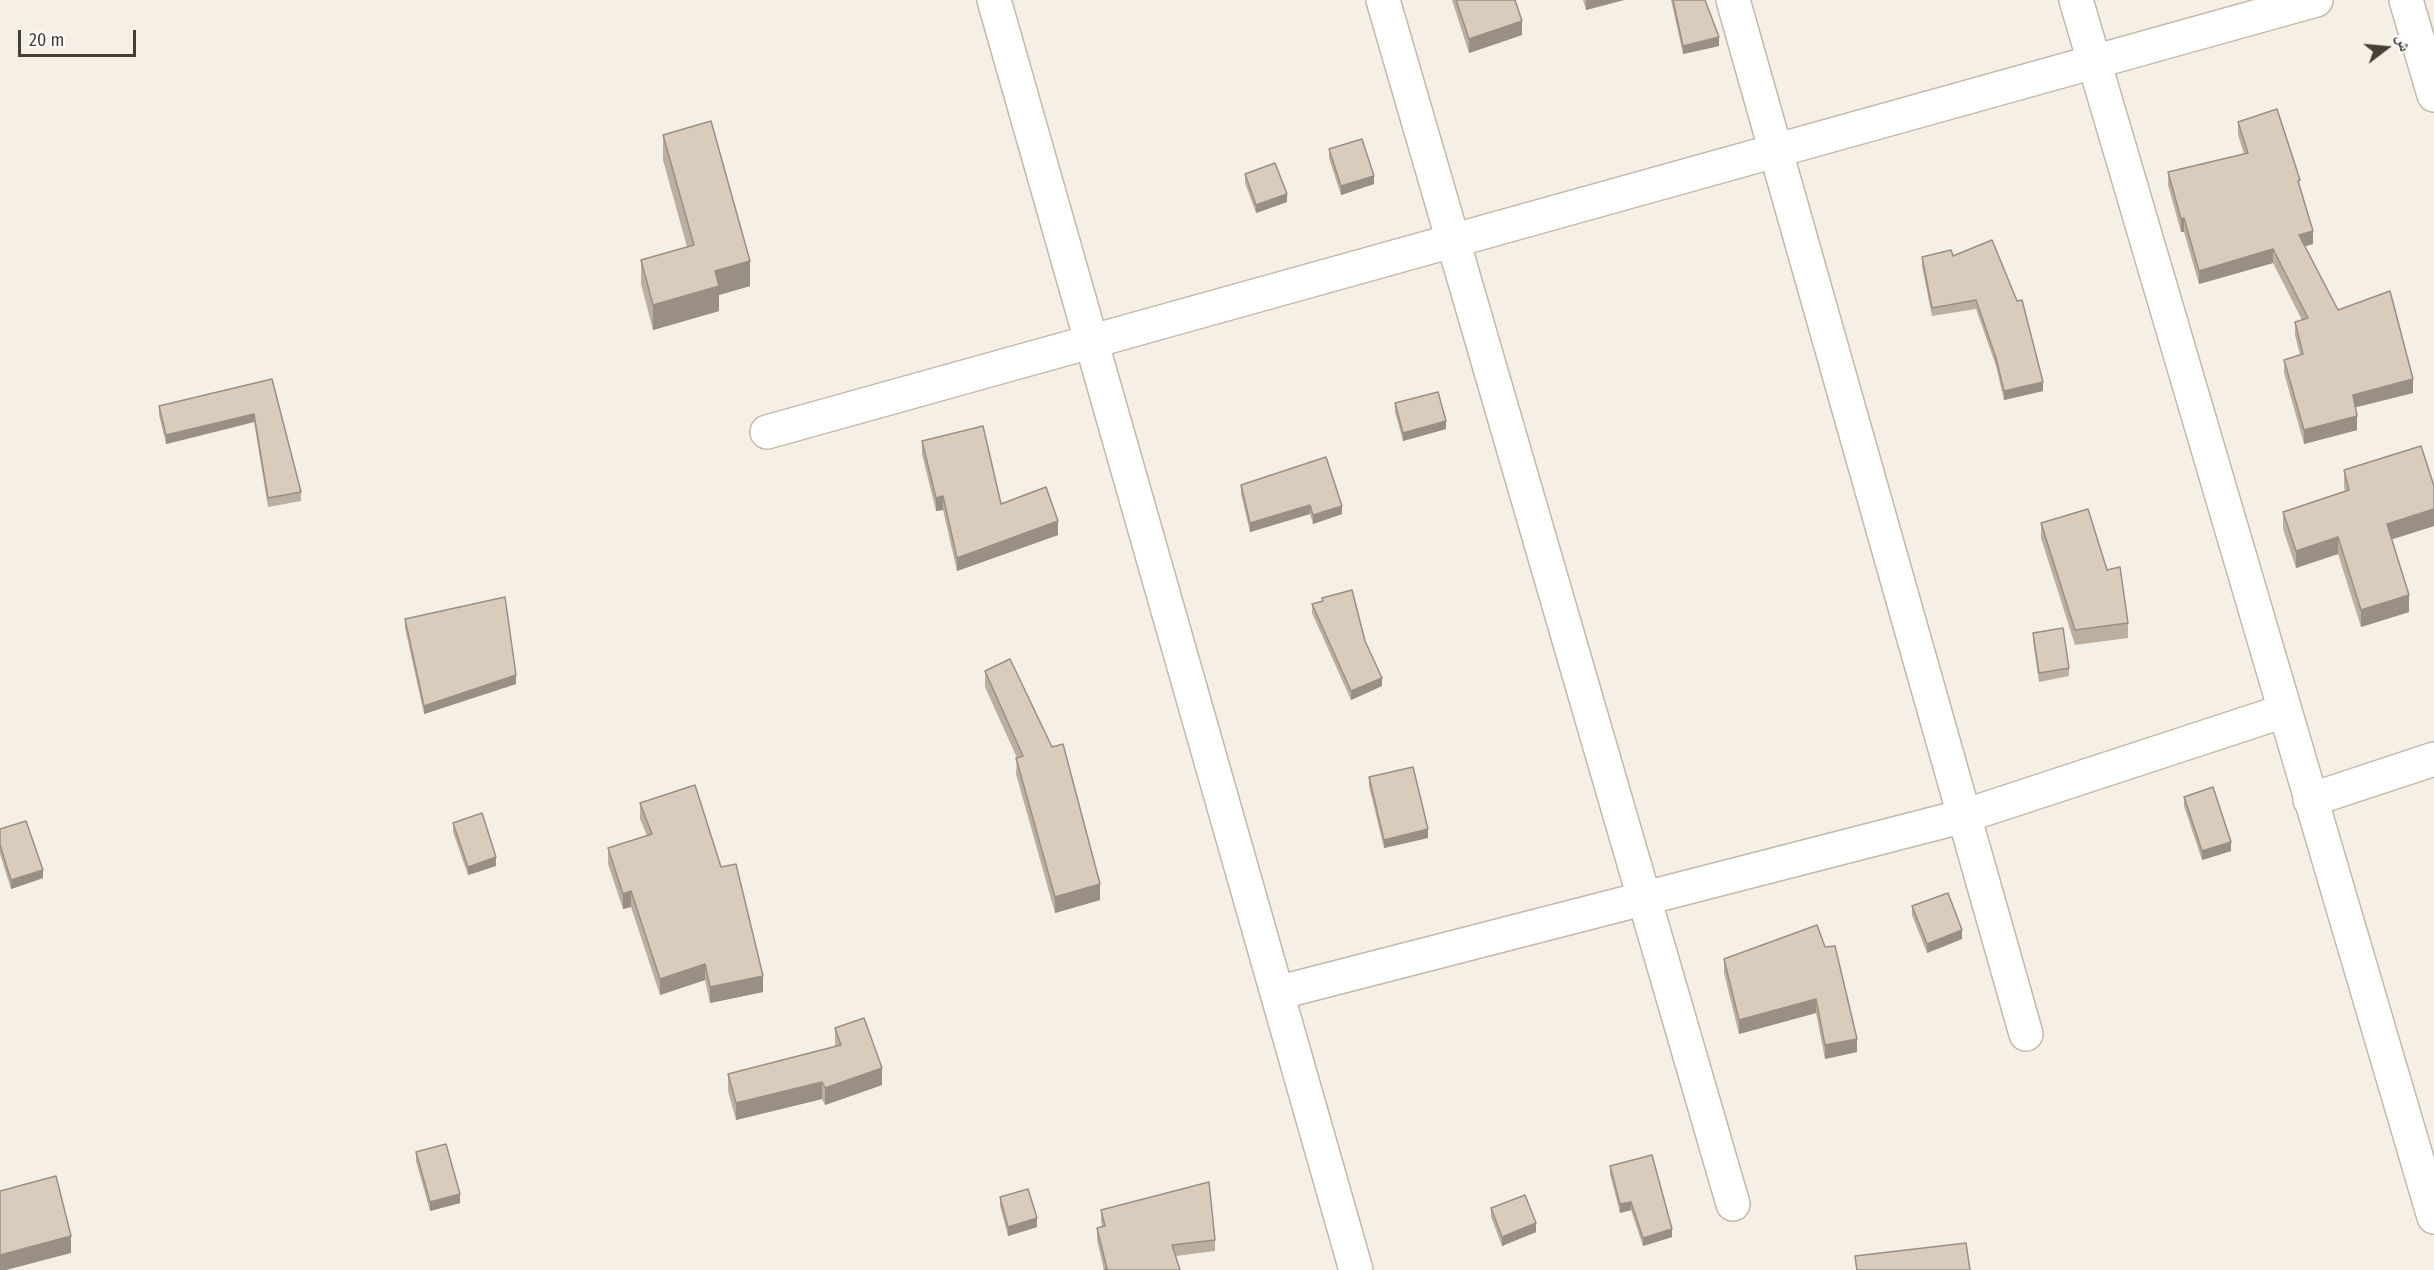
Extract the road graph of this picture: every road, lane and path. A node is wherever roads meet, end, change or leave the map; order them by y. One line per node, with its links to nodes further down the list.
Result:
1 (994, 0): 11 (street)
2 (1383, 0): 10 (street)
3 (1733, 0): 9 (street)
4 (2076, 0): 7 (street)
5 (2316, 0): 7 (street)
6 (2406, 0): 8 (street)
7 (2093, 62): 9 (street); 13 (street)
8 (2434, 95)
9 (1775, 150): 10 (street); 16 (street)
10 (1452, 241): 11 (street); 17 (street)
11 (1091, 342): 12 (street); 18 (street)
12 (767, 432)
13 (2284, 711): 15 (street); 16 (street)
14 (2434, 759): 15 (street)
15 (2310, 800): 21 (street)
16 (1964, 816): 17 (street); 19 (street)
17 (1644, 898): 18 (street); 20 (street)
18 (1277, 993): 22 (street)
19 (2026, 1034)
20 (1733, 1204)
21 (2434, 1217)
22 (1356, 1270)

